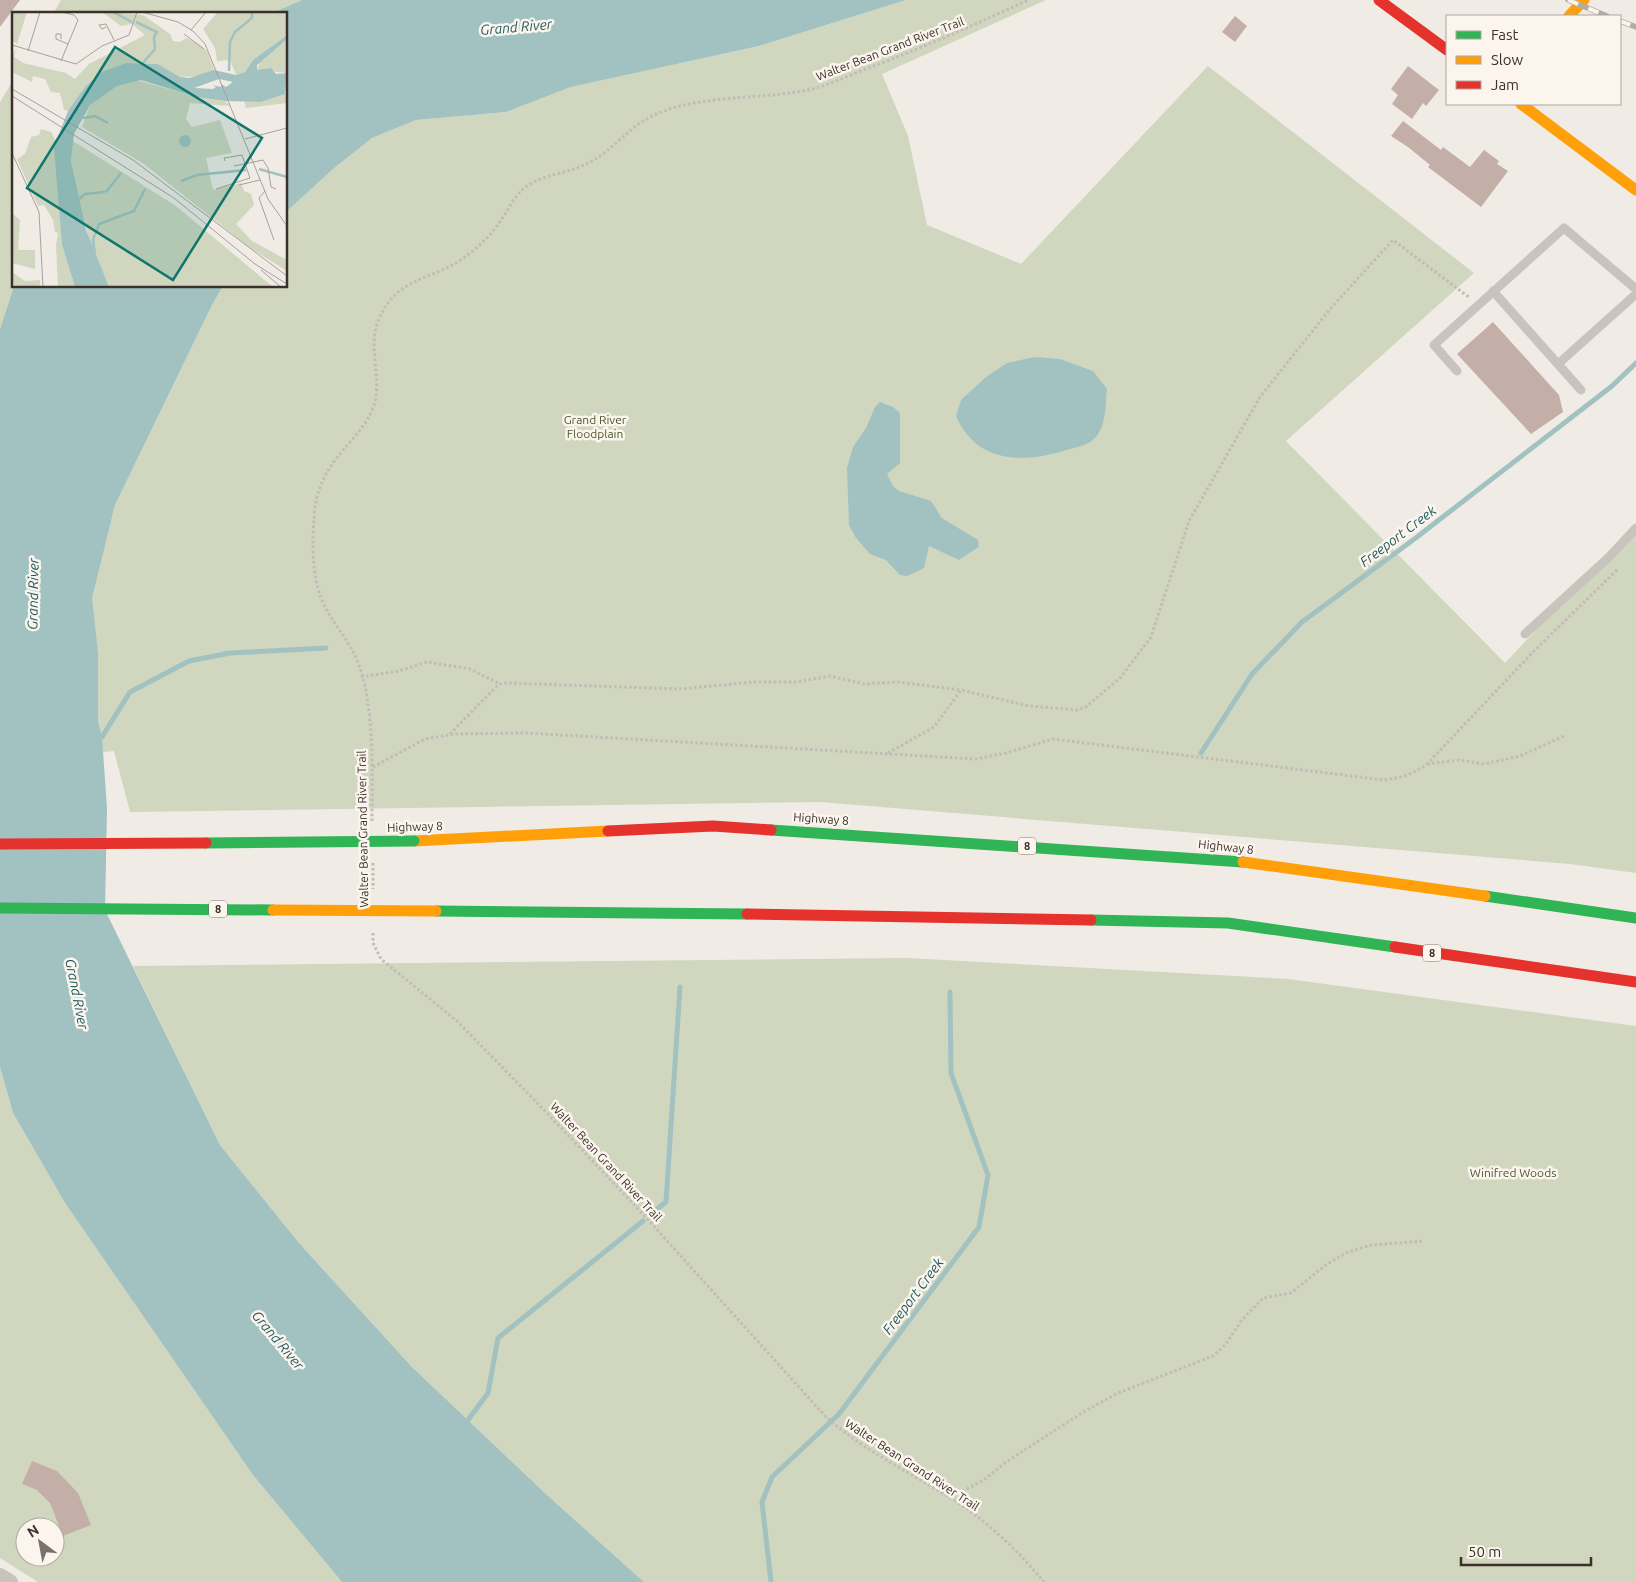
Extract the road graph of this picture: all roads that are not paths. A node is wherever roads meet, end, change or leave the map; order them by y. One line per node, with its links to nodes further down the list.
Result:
1 (1379, 0): 4 (main road)
2 (1584, 0): 3 (main road)
3 (1569, 15)
4 (1446, 49)
5 (1522, 105): 6 (main road)
6 (1636, 190)
7 (1636, 289): 8 (lane)
8 (1493, 291): 10 (lane); 11 (lane)
9 (1636, 294): 10 (lane)
10 (1558, 364): 12 (lane)
11 (1457, 370)
12 (1581, 390)
13 (1636, 528): 14 (lane)
14 (1526, 634)
15 (0, 844): 17 (main road, Highway 8 / 8, bridge)
16 (0, 908): 18 (main road, 8, bridge)
17 (1636, 918)
18 (1636, 982)
19 (0, 1576): 20 (street)
20 (10, 1582)

